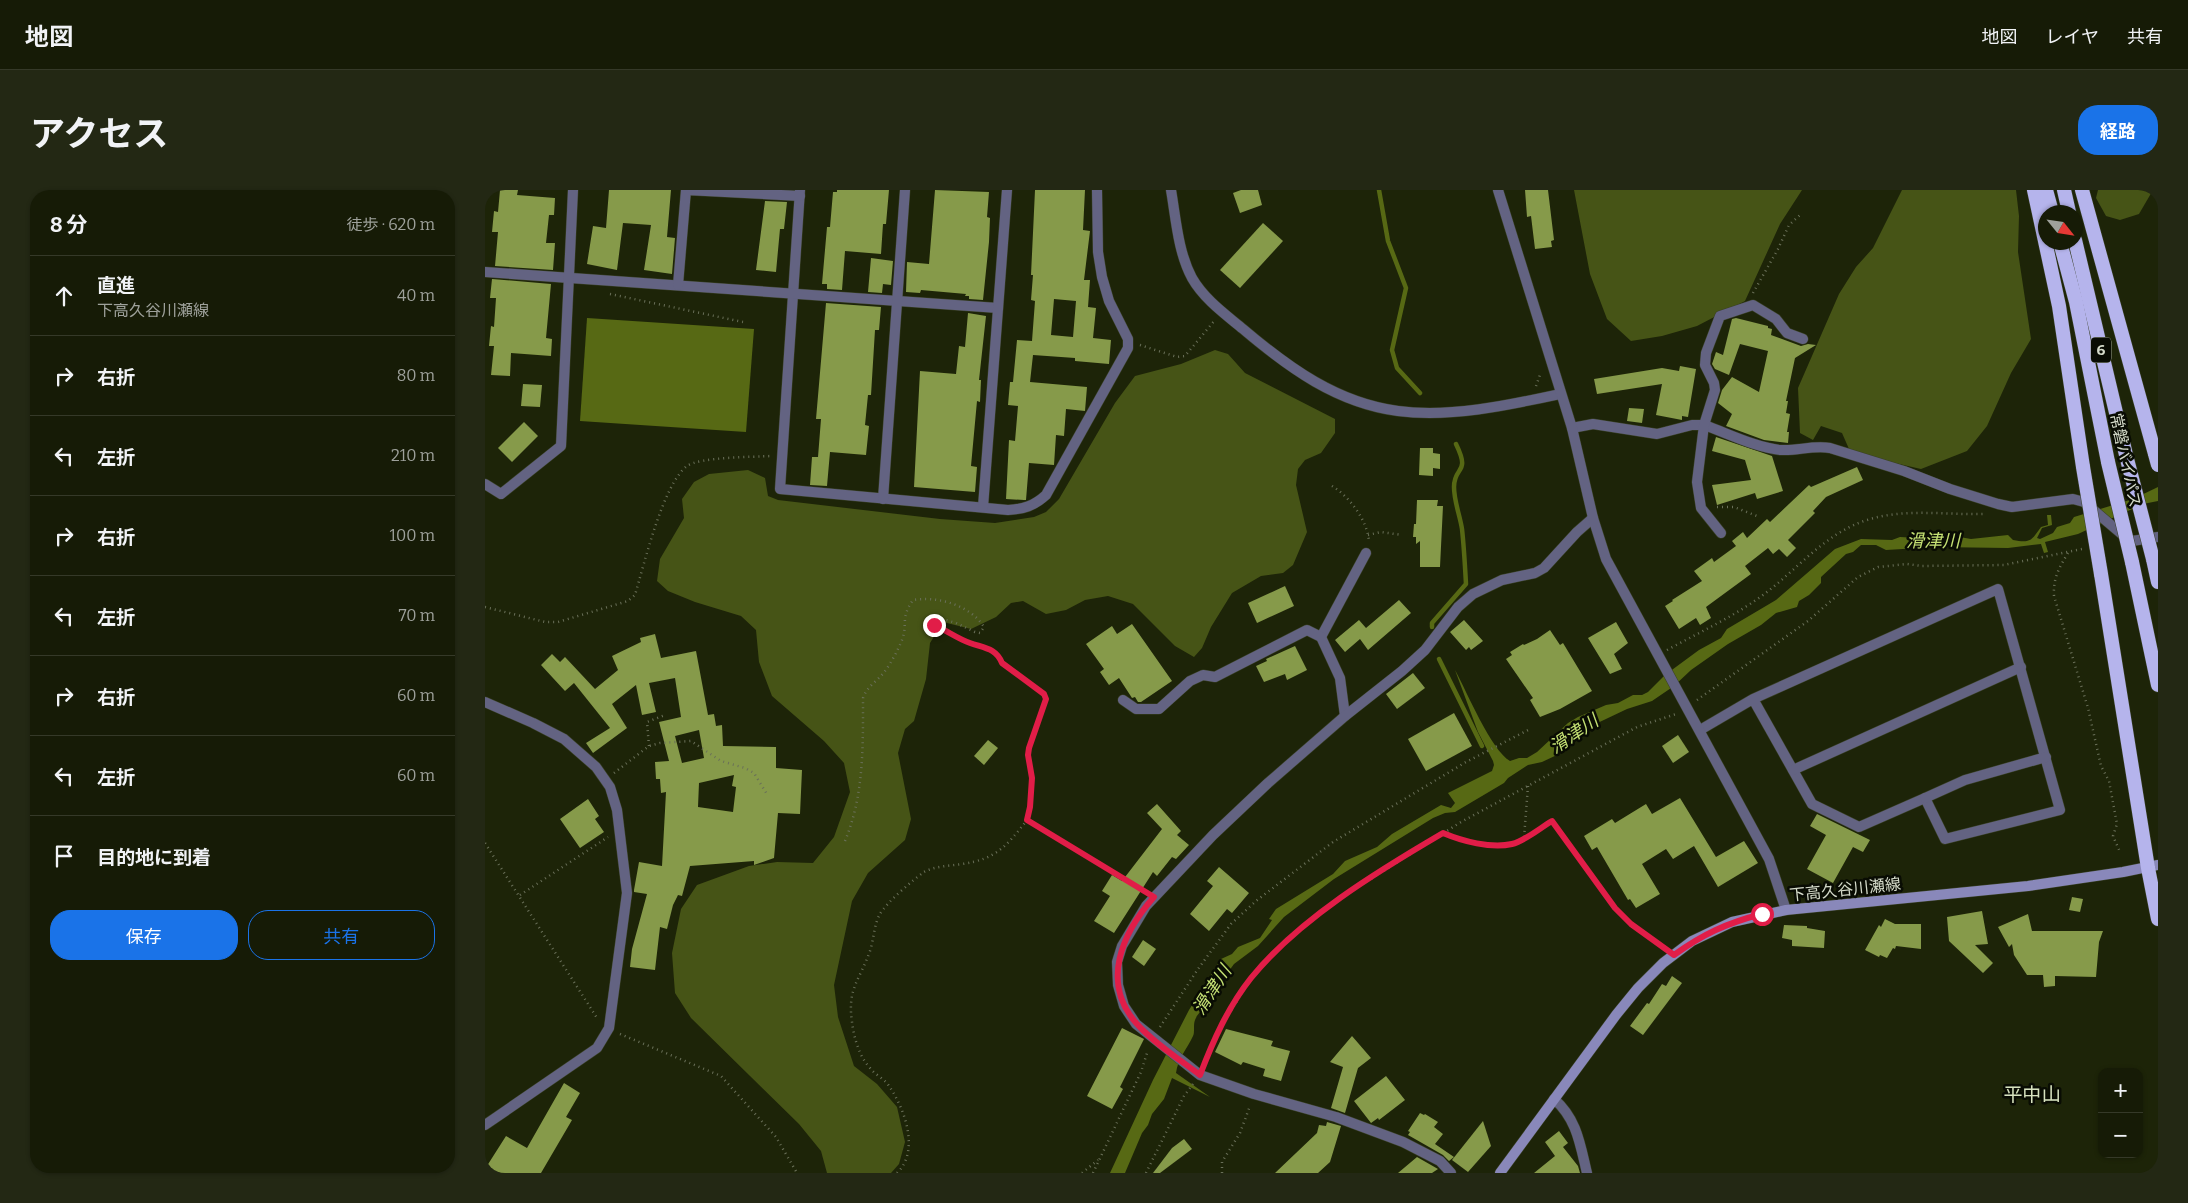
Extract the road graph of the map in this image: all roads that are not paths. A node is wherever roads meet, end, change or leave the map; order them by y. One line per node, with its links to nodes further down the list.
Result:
1 (573, 190): 17 (street)
2 (905, 190): 20 (street)
3 (1007, 190): 21 (street)
4 (1097, 190): 29 (street)
5 (1171, 190): 23 (street)
6 (1498, 190): 23 (street)
7 (2033, 190): 46 (highway, bridge)
8 (2046, 190): 12 (highway)
9 (2064, 190): 13 (highway)
10 (2082, 190): 26 (highway)
11 (800, 193): 18 (street); 19 (street)
12 (2050, 205)
13 (2067, 205)
14 (2062, 250): 37 (highway, 常磐バイパス / 6, bridge)
15 (2077, 250): 34 (highway, 常磐バイパス / 6, bridge)
16 (485, 272): 17 (street)
17 (568, 278): 18 (street); 27 (street)
18 (678, 285): 19 (street)
19 (793, 294): 20 (street); 28 (street)
20 (898, 301): 21 (street); 28 (street)
21 (998, 308): 29 (street)
22 (1803, 339): 24 (street)
23 (1560, 394): 25 (street)
24 (1704, 425): 25 (street); 31 (street); 32 (street)
25 (1572, 428): 30 (street)
26 (2156, 460)
27 (485, 484)
28 (883, 499): 29 (street)
29 (983, 507)
30 (1593, 518): 41 (street); 42 (street)
31 (1721, 533)
32 (2158, 537)
33 (1366, 553): 35 (street)
34 (2158, 582)
35 (1321, 637): 39 (street); 41 (street)
36 (2021, 667): 38 (street); 43 (street); 44 (street)
37 (2158, 685)
38 (1753, 699): 42 (street); 44 (street)
39 (1123, 700)
40 (485, 702): 50 (street)
41 (1345, 716): 51 (street)
42 (1700, 730): 47 (street)
43 (2046, 758): 45 (street); 45 (street)
44 (1793, 770): 45 (street)
45 (1925, 798)
46 (2153, 866): 47 (main road, 下高久谷川瀬線); 48 (highway)
47 (1786, 910): 49 (main road, 下高久谷川瀬線)
48 (2158, 919)
49 (1554, 1099): 52 (main road, 下高久谷川瀬線); 53 (street)
50 (485, 1125)
51 (1451, 1173)
52 (1500, 1173)
53 (1587, 1173)

